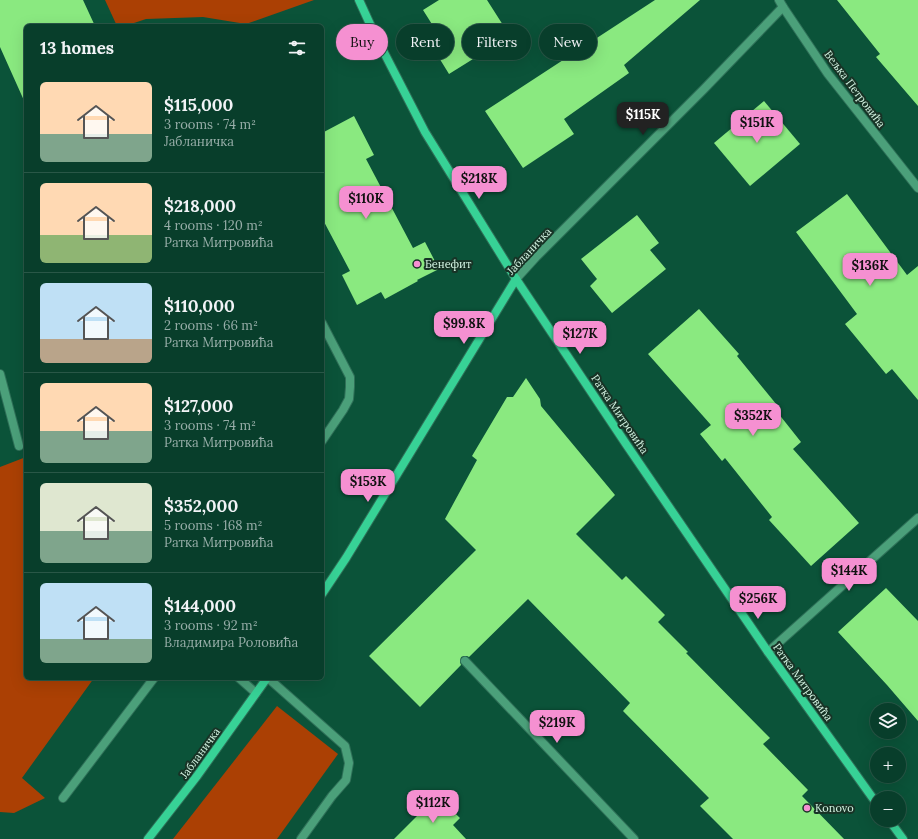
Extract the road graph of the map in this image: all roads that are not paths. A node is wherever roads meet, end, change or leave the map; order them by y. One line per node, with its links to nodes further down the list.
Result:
1 (359, 0): 4 (main road, Ратка Митровића)
2 (781, 3): 3 (street, Вељка Петровића); 4 (street, Јабланичка)
3 (918, 188)
4 (516, 278): 10 (main road, Јабланичка); 11 (main road, Ратка Митровића)
5 (324, 327): 7 (street)
6 (0, 374): 8 (street)
7 (324, 438)
8 (19, 446)
9 (918, 518): 11 (street)
10 (324, 591)
11 (768, 652): 18 (main road, Ратка Митровића)
12 (465, 662): 23 (street)
13 (152, 680): 19 (street)
14 (241, 680): 17 (street)
15 (266, 680): 17 (main road, Јабланичка)
16 (270, 680): 22 (street)
17 (256, 693): 21 (main road, Јабланичка)
18 (870, 794)
19 (63, 798)
20 (894, 827): 24 (main road)
21 (148, 839)
22 (301, 839)
23 (634, 839)
24 (903, 839)

